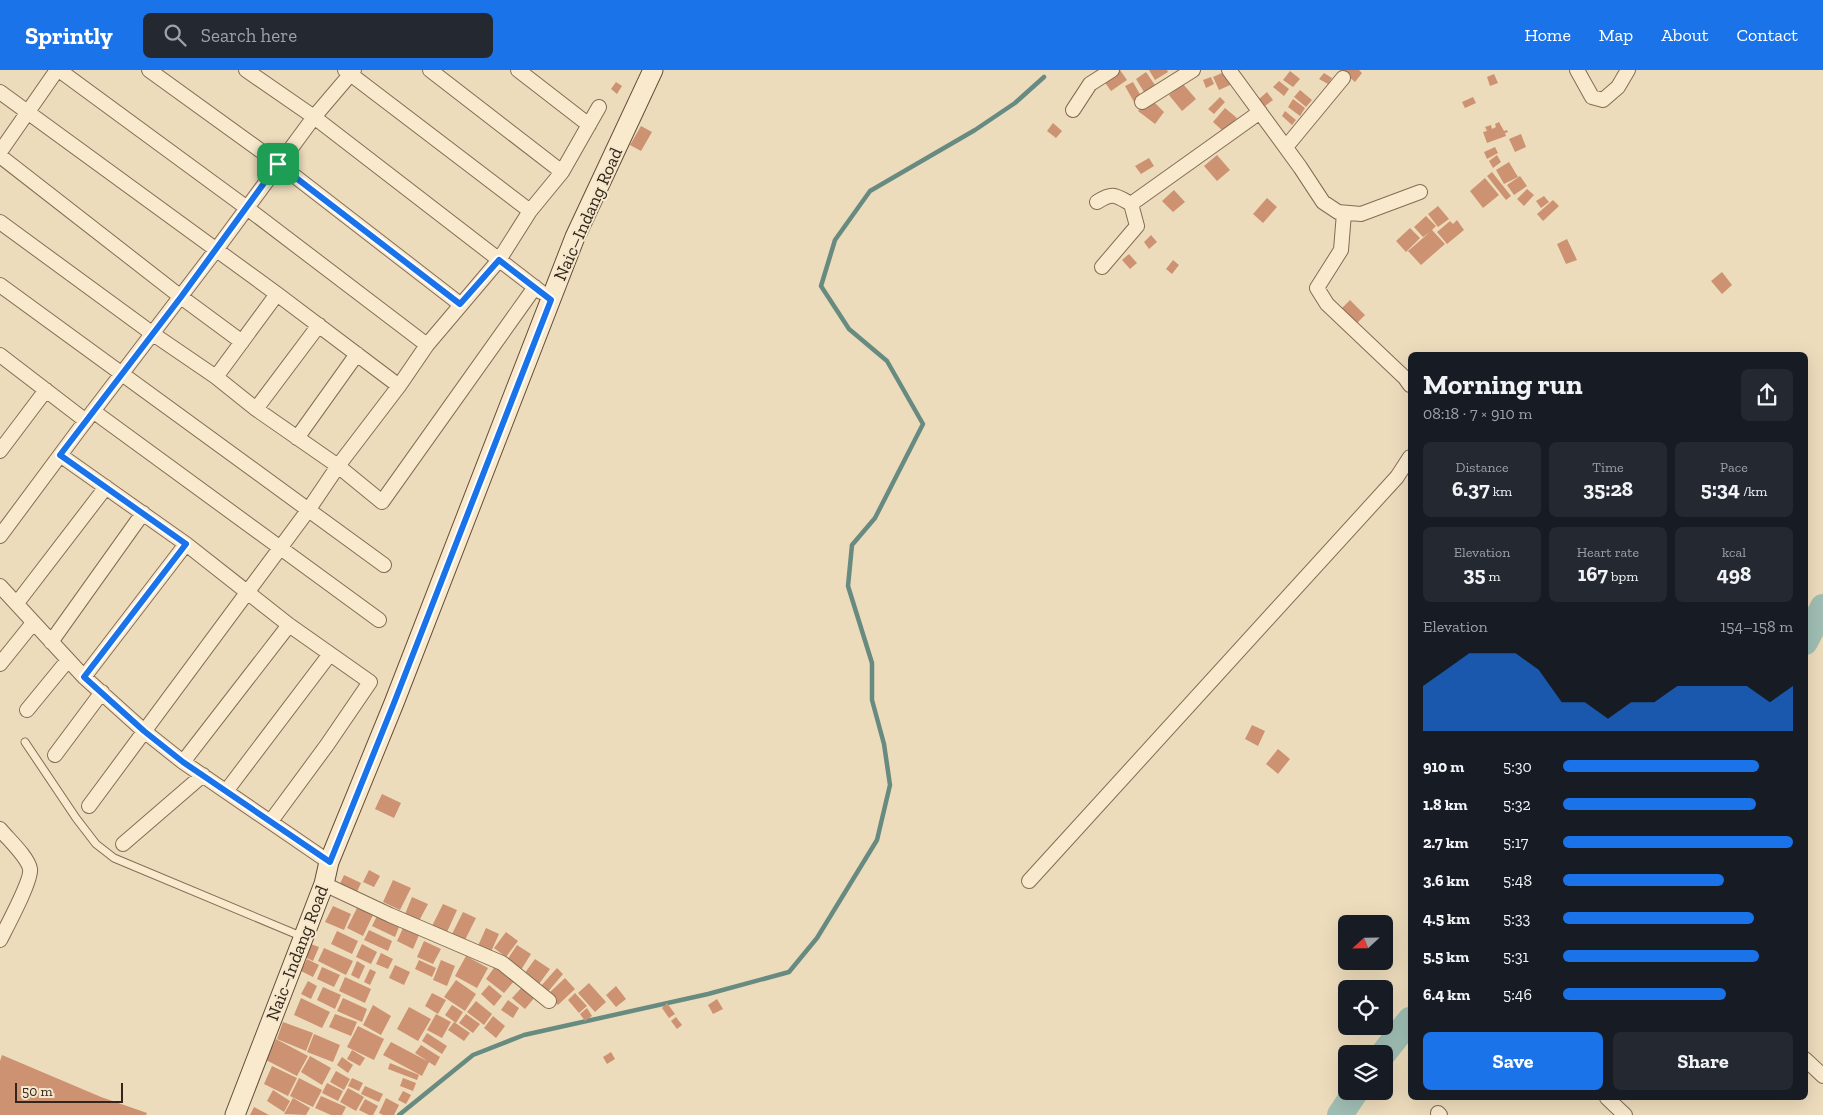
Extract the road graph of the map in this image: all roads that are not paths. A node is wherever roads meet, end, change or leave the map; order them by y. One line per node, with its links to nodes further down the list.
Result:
1 (58, 70): 19 (street); 30 (street)
2 (149, 70): 25 (street)
3 (246, 70): 20 (street)
4 (430, 70): 26 (street)
5 (518, 70): 21 (street)
6 (653, 70): 41 (main road, Naic–Indang Road)
7 (1112, 70): 17 (street)
8 (1193, 70): 15 (street)
9 (1229, 70): 18 (street)
10 (1577, 70): 11 (street)
11 (1628, 70)
12 (350, 72): 20 (street); 31 (street)
13 (1343, 78): 22 (street)
14 (0, 92): 19 (street)
15 (1142, 102)
16 (599, 107): 21 (street)
17 (1073, 110)
18 (1260, 112): 22 (street); 29 (street)
19 (27, 113): 23 (street); 34 (street)
20 (314, 117): 25 (street); 35 (street)
21 (589, 125): 26 (street)
22 (1286, 147): 32 (street)
23 (0, 152)
24 (0, 156): 40 (street)
25 (278, 164): 30 (street); 42 (street)
26 (562, 172): 31 (street)
27 (1420, 192): 32 (street)
28 (1097, 202): 29 (street)
29 (1131, 204): 36 (street)
30 (247, 208): 34 (street); 46 (street)
31 (530, 211): 35 (street)
32 (1344, 213): 51 (street)
33 (0, 222): 44 (street)
34 (216, 250): 39 (street); 40 (street)
35 (499, 260): 38 (street); 42 (street)
36 (1102, 267)
37 (0, 285): 49 (street)
38 (535, 287): 41 (street); 60 (street)
39 (277, 294): 43 (street); 45 (street)
40 (181, 297): 44 (street); 45 (street)
41 (551, 300): 91 (main road, Naic–Indang Road)
42 (460, 304): 46 (street)
43 (319, 325): 47 (street); 54 (street)
44 (153, 334): 49 (street); 50 (street)
45 (242, 342): 50 (street)
46 (427, 345): 52 (street)
47 (357, 354): 52 (street); 56 (street)
48 (2, 360): 53 (street)
49 (122, 373): 55 (street); 62 (street)
50 (216, 378): 54 (street)
51 (1408, 383)
52 (399, 386): 60 (street)
53 (46, 390): 55 (street); 57 (street)
54 (256, 409): 56 (street)
55 (89, 416): 58 (street); 66 (street)
56 (297, 438): 60 (street)
57 (0, 451)
58 (60, 455): 61 (street); 64 (street)
59 (1408, 460): 92 (street)
60 (338, 466): 62 (street)
61 (106, 487): 63 (street); 70 (street)
62 (309, 509): 66 (street); 67 (street)
63 (143, 513): 65 (street); 74 (street)
64 (0, 536)
65 (186, 544): 69 (street); 78 (street)
66 (279, 548): 69 (street); 71 (street)
67 (384, 564)
68 (0, 586): 70 (street)
69 (247, 592): 73 (street); 81 (street)
70 (17, 603): 72 (street)
71 (379, 620)
72 (33, 623): 74 (street); 77 (street)
73 (289, 625): 75 (street); 84 (street)
74 (51, 642): 76 (street)
75 (330, 654): 86 (street); 88 (street)
76 (68, 660): 78 (street); 80 (street)
77 (0, 664)
78 (84, 677): 79 (street)
79 (102, 692): 81 (street); 83 (street)
80 (28, 710)
81 (144, 731): 84 (street); 87 (street)
82 (25, 742): 94 (lane)
83 (55, 756)
84 (183, 762): 85 (street)
85 (203, 775): 86 (street); 90 (street)
86 (227, 790): 88 (street)
87 (89, 806)
88 (271, 821): 91 (street)
89 (0, 829): 95 (street)
90 (123, 844)
91 (330, 862): 93 (main road, Naic–Indang Road)
92 (1029, 881)
93 (324, 884): 94 (main road, Naic–Indang Road); 96 (street)
94 (304, 937): 100 (main road, Naic–Indang Road)
95 (0, 940)
96 (549, 1001)
97 (1808, 1062): 98 (street)
98 (1823, 1076)
99 (1609, 1100): 101 (street)
100 (235, 1115)
101 (1626, 1115)

